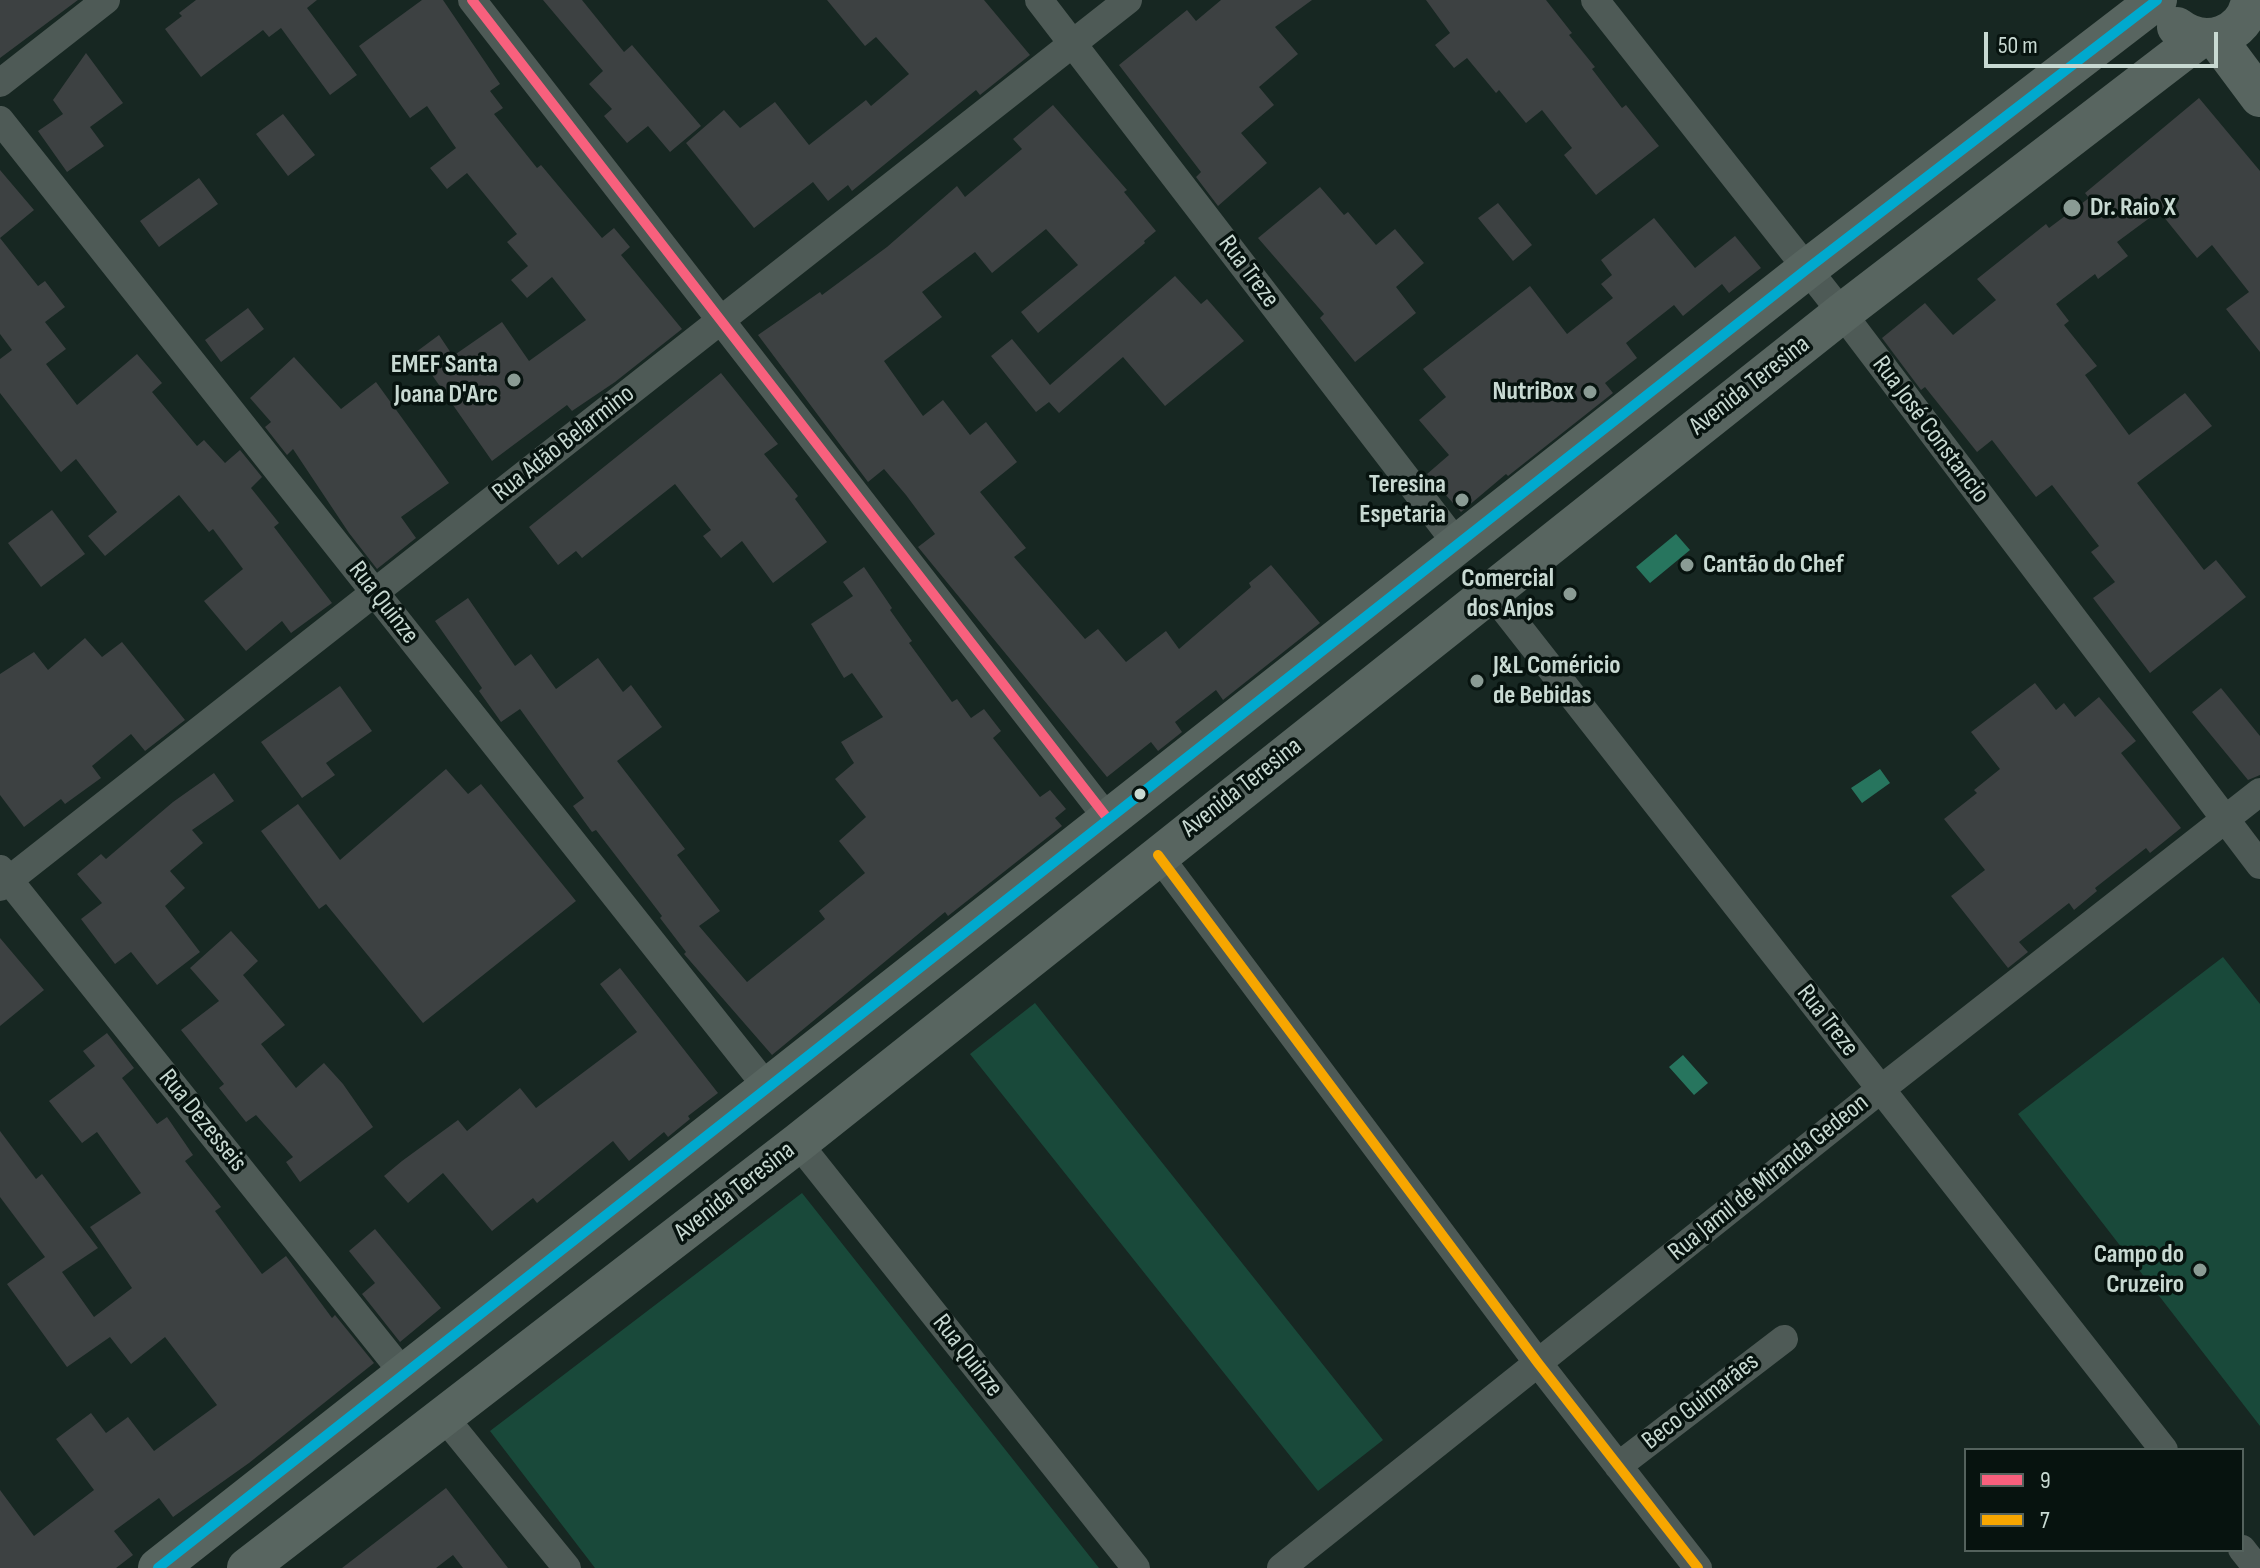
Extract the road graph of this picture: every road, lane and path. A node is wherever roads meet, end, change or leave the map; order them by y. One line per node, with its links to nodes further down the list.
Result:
1 (106, 0): 10 (street)
2 (472, 0): 15 (street)
3 (1039, 0): 9 (street, Rua Treze)
4 (1128, 0): 9 (street, Rua Adão Belarmino)
5 (1595, 0): 13 (street, Rua José Constancio)
6 (2160, 0): 8 (main road); 13 (main road)
7 (2254, 7): 8 (main road, Avenida Teresina)
8 (2208, 38): 11 (main road); 14 (main road, Avenida Teresina)
9 (1073, 43): 15 (street, Rua Adão Belarmino); 16 (street, Rua Treze)
10 (0, 83)
11 (2260, 97)
12 (0, 120): 18 (street, Rua Quinze)
13 (1807, 269): 14 (street, Rua José Constancio); 16 (main road)
14 (1842, 313): 17 (main road, Avenida Teresina); 21 (street, Rua José Constancio)
15 (722, 321): 18 (street, Rua Adão Belarmino); 20 (street)
16 (1457, 544): 20 (main road)
17 (1490, 591): 22 (main road, Avenida Teresina); 28 (street, Rua Treze)
18 (374, 592): 24 (street, Rua Adão Belarmino); 27 (street, Rua Quinze)
19 (2260, 792): 21 (street, Rua Jamil de Miranda Gedeon)
20 (1108, 819): 25 (main road)
21 (2225, 821): 23 (street, Rua José Constancio); 28 (street, Rua Jamil de Miranda Gedeon)
22 (1158, 855): 26 (main road, Avenida Teresina); 31 (street)
23 (2260, 865)
24 (3, 879): 32 (street, Rua Dezesseis)
25 (914, 972): 26 (main road); 27 (main road)
26 (953, 1021): 29 (main road, Avenida Teresina)
27 (767, 1087): 32 (main road)
28 (1881, 1089): 31 (street, Rua Jamil de Miranda Gedeon); 34 (street, Rua Treze)
29 (798, 1143): 33 (main road, Avenida Teresina); 40 (street, Rua Quinze)
30 (1784, 1339): 35 (street, Beco Guimarães)
31 (1538, 1363): 35 (street); 41 (street, Rua Jamil de Miranda Gedeon)
32 (404, 1374): 37 (main road)
33 (444, 1417): 38 (main road, Avenida Teresina); 39 (street)
34 (2162, 1448)
35 (1618, 1466): 42 (street)
36 (2244, 1552): 43 (street)
37 (158, 1568)
38 (247, 1568)
39 (567, 1568)
40 (1136, 1568)
41 (1281, 1568)
42 (1698, 1568)
43 (2257, 1568)

